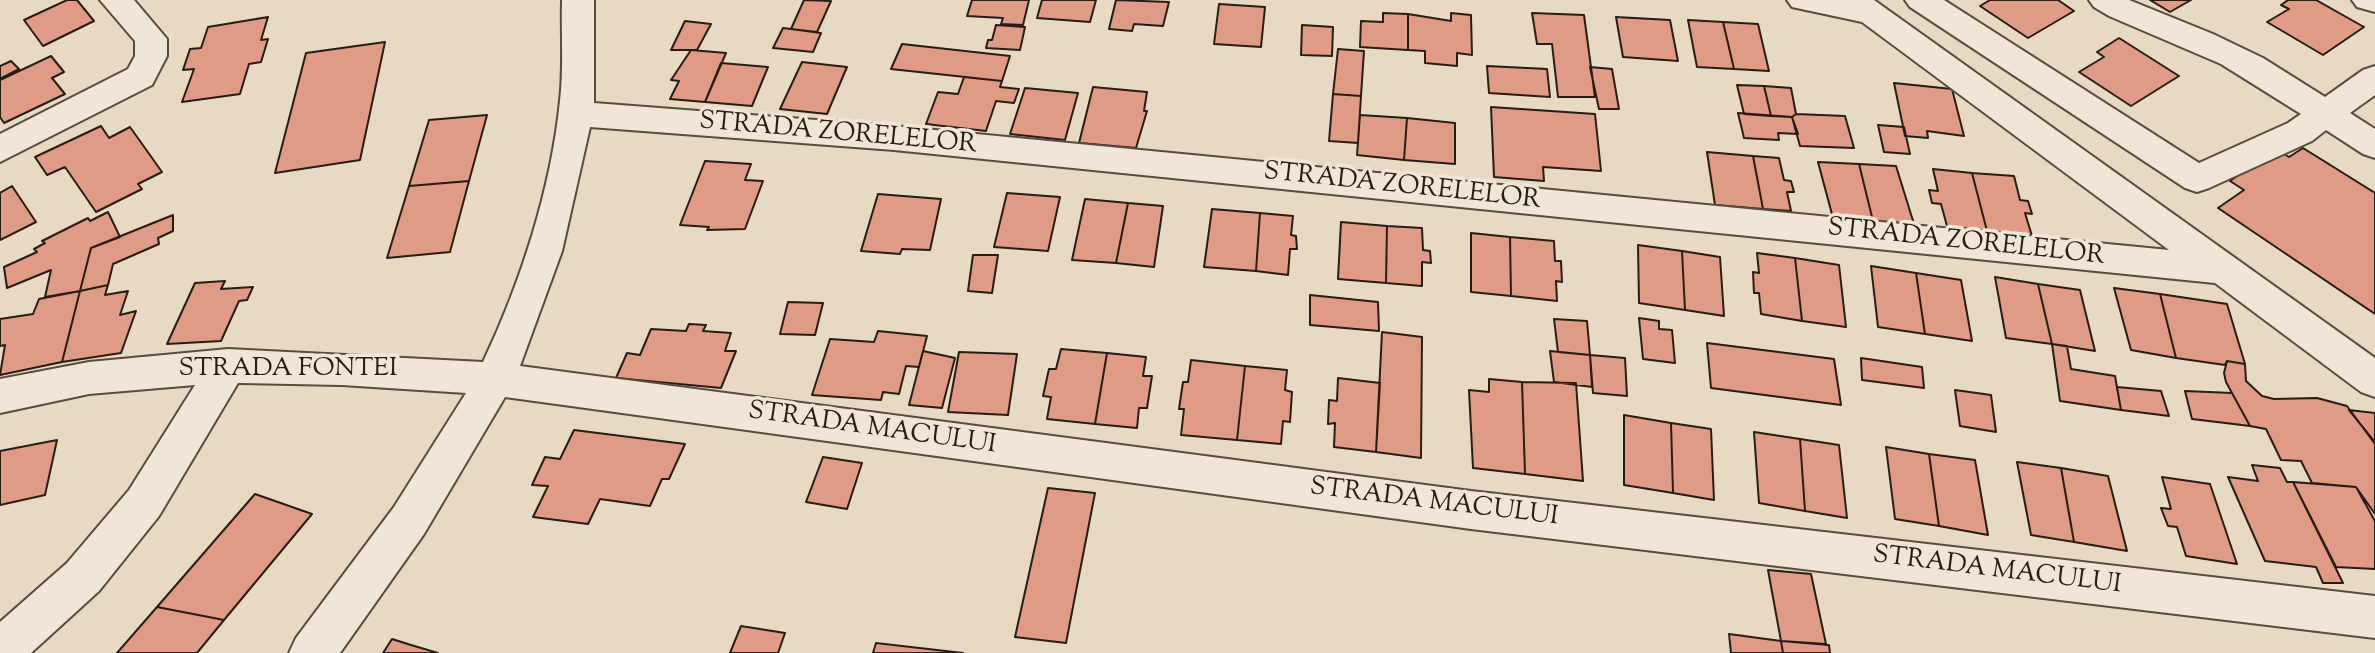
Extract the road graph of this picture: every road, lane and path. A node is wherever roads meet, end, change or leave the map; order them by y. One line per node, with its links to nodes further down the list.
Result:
1 (116, 0): 13 (street)
2 (578, 0): 10 (street)
3 (1803, 0): 8 (street)
4 (1921, 0): 11 (street)
5 (2105, 0): 11 (street)
6 (2368, 0): 7 (street)
7 (2375, 2)
8 (1861, 6): 14 (street)
9 (2375, 78): 11 (street)
10 (576, 114): 14 (street, STRADA ZORELELOR); 16 (street)
11 (2325, 114): 12 (street)
12 (2375, 145)
13 (0, 149)
14 (2228, 270): 17 (street)
15 (228, 365): 16 (street, STRADA FONTEI); 18 (street, STRADA FONTEI); 20 (street)
16 (495, 379): 19 (street, STRADA MACULUI); 21 (street)
17 (2375, 380)
18 (0, 396)
19 (2375, 617)
20 (0, 651)
21 (312, 653)

